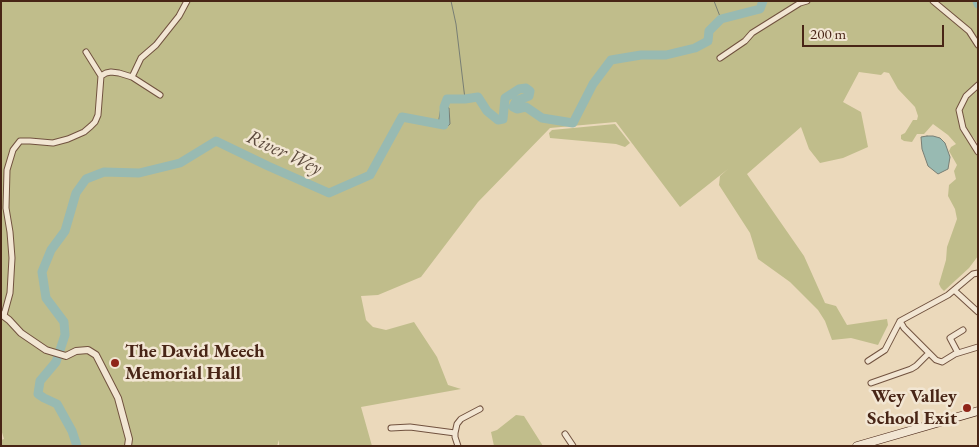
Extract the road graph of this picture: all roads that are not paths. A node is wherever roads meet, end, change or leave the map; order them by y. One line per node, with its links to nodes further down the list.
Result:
1 (187, 1): 8 (street)
2 (807, 1): 6 (street)
3 (933, 1): 4 (street)
4 (978, 45)
5 (86, 52): 7 (street)
6 (720, 58)
7 (101, 76): 8 (street); 15 (street)
8 (132, 78): 10 (street)
9 (978, 85): 11 (street)
10 (160, 95)
11 (978, 152)
12 (978, 272): 13 (street)
13 (954, 290): 14 (street); 16 (street)
14 (978, 312)
15 (3, 315): 28 (street)
16 (900, 321): 19 (street); 21 (street)
17 (963, 330): 20 (street)
18 (978, 348): 20 (street)
19 (929, 353): 20 (street); 22 (street)
20 (958, 354)
21 (868, 361)
22 (871, 383)
23 (480, 409): 26 (street)
24 (978, 411): 31 (main road)
25 (391, 428): 26 (street)
26 (455, 432): 29 (street)
27 (565, 434): 30 (street)
28 (128, 446)
29 (458, 446)
30 (573, 446)
31 (856, 446)

